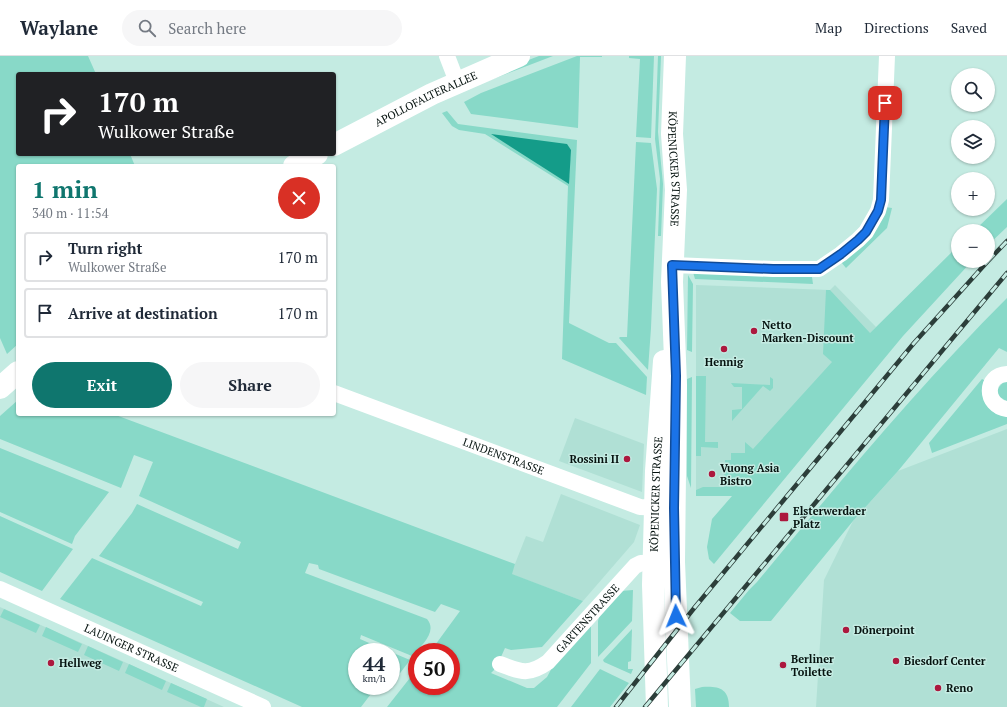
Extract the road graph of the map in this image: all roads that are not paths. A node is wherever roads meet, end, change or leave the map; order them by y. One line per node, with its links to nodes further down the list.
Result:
1 (447, 56): 5 (street)
2 (519, 56): 5 (main road, APOLLOFALTERALLEE)
3 (675, 56): 9 (main road, KÖPENICKER STRASSE)
4 (891, 58): 9 (street)
5 (457, 82): 6 (main road, APOLLOFALTERALLEE)
6 (336, 144)
7 (313, 156): 8 (main road)
8 (298, 164)
9 (672, 274): 15 (main road, KÖPENICKER STRASSE)
10 (16, 374): 12 (main road)
11 (1007, 374): 14 (street)
12 (0, 388)
13 (336, 394): 15 (street, LINDENSTRASSE)
14 (1007, 409)
15 (665, 508): 16 (main road, KÖPENICKER STRASSE)
16 (664, 562): 18 (street, GARTENSTRASSE); 20 (main road, KÖPENICKER STRASSE); 21 (main road, KÖPENICKER STRASSE)
17 (0, 589): 19 (street, LAUINGER STRASSE)
18 (500, 664)
19 (263, 707)
20 (657, 707)
21 (680, 707)

